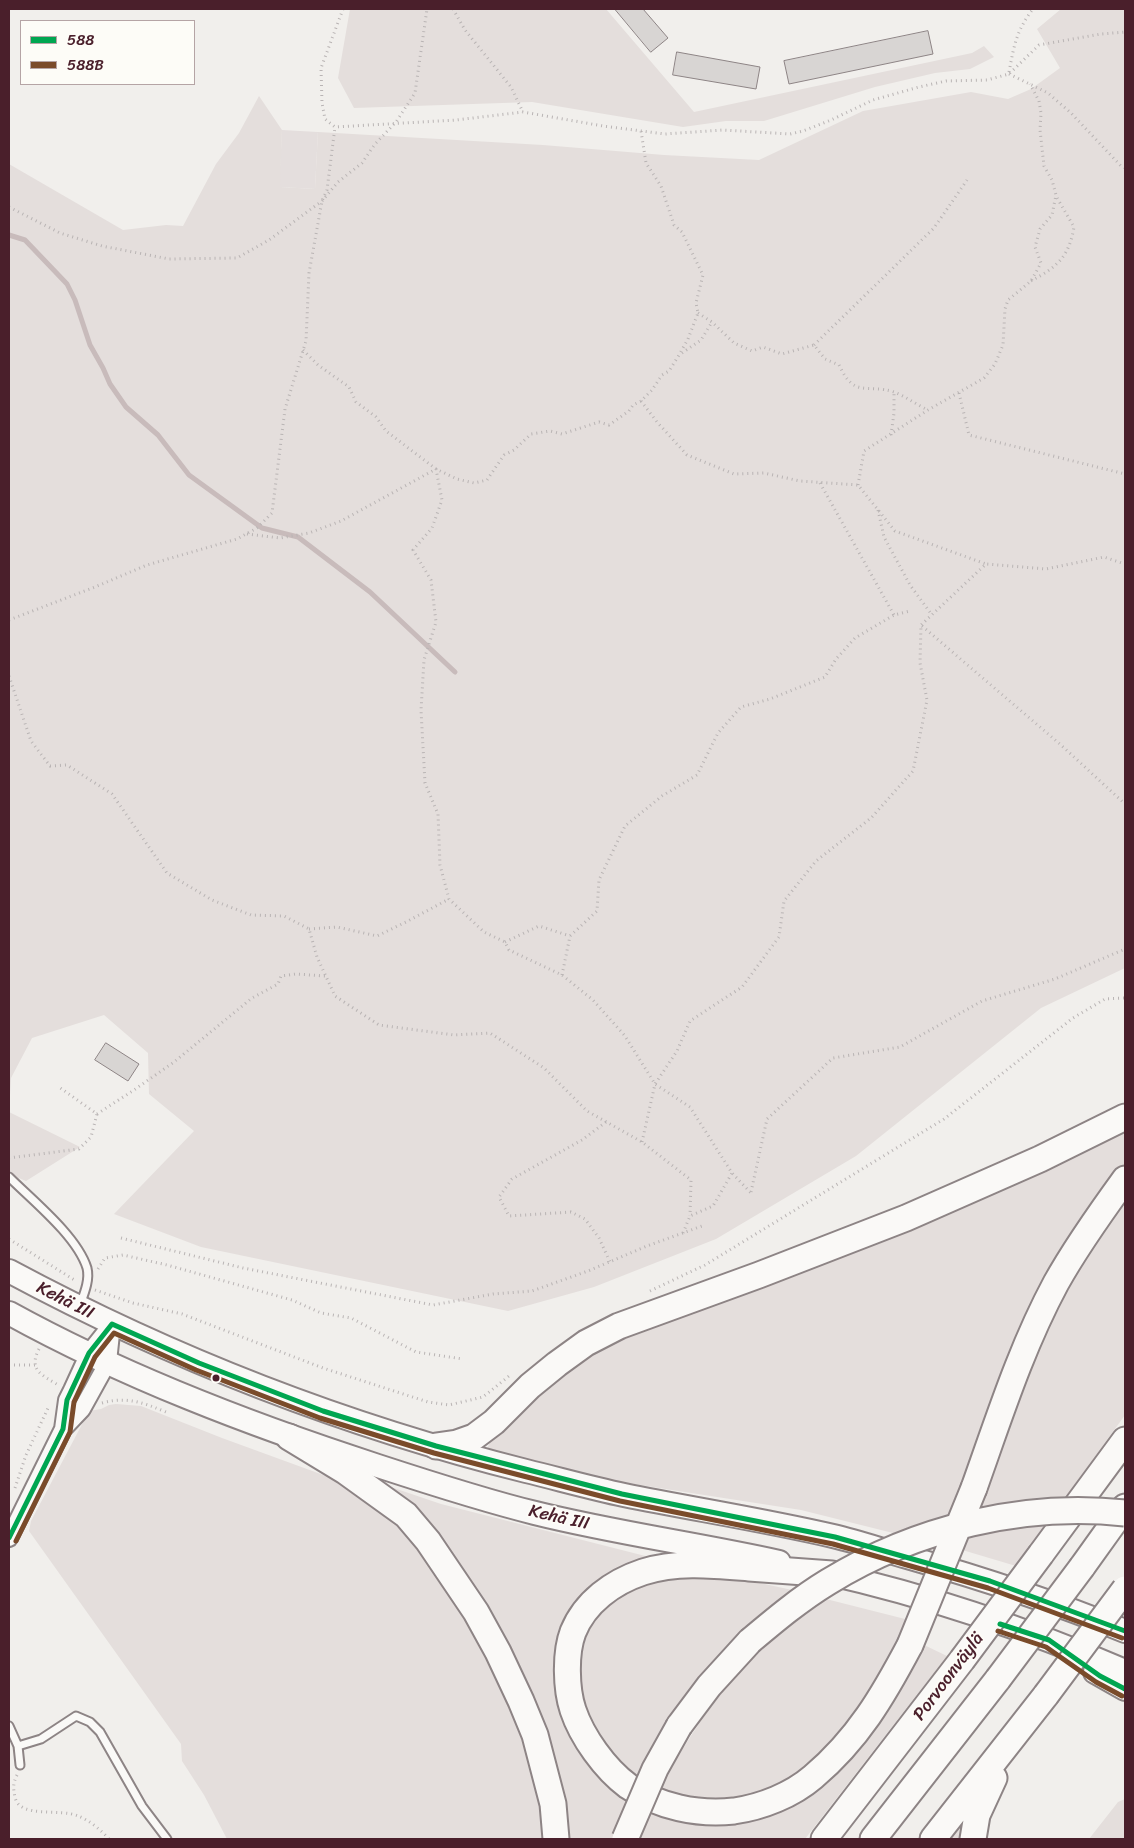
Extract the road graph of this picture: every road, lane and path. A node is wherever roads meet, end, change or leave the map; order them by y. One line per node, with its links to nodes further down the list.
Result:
1 (343, 9): 10 (path)
2 (427, 9): 9 (path)
3 (453, 9): 8 (path)
4 (1033, 9): 6 (path)
5 (1125, 32): 6 (path)
6 (1009, 74): 7 (path); 11 (path)
7 (1030, 84): 12 (path); 14 (path)
8 (523, 112): 9 (path); 11 (path)
9 (396, 122): 10 (path); 15 (path)
10 (335, 127): 15 (path)
11 (641, 131): 18 (path)
12 (1125, 168)
13 (967, 180): 20 (path)
14 (1056, 195): 17 (path); 17 (path)
15 (322, 201): 16 (path); 21 (path)
16 (9, 207)
17 (1030, 281): 24 (path)
18 (698, 312): 19 (path); 22 (path)
19 (712, 322): 20 (path); 22 (path)
20 (814, 346): 23 (path)
21 (303, 350): 28 (path); 33 (path)
22 (679, 354): 25 (path)
23 (894, 392): 26 (path); 27 (path)
24 (959, 393): 26 (path); 29 (path)
25 (641, 402): 28 (path); 30 (path)
26 (928, 410): 27 (path)
27 (891, 435): 31 (path)
28 (436, 469): 33 (path); 43 (path)
29 (1125, 474)
30 (820, 483): 31 (path); 38 (path)
31 (858, 485): 32 (path)
32 (878, 510): 34 (path); 37 (path)
33 (247, 534): 39 (path)
34 (986, 564): 35 (path); 37 (path)
35 (1125, 564)
36 (910, 611): 38 (path)
37 (932, 615): 40 (path)
38 (894, 616): 45 (path)
39 (9, 620)
40 (921, 625): 42 (path); 51 (path)
41 (9, 676): 44 (path)
42 (1125, 804)
43 (449, 899): 44 (path); 46 (path)
44 (309, 928): 49 (path)
45 (570, 936): 46 (path); 48 (path)
46 (505, 942): 48 (path)
47 (1125, 950): 58 (path)
48 (562, 975): 51 (path)
49 (325, 976): 53 (path); 55 (path)
50 (1125, 998): 70 (path)
51 (654, 1084): 56 (path); 58 (path)
52 (59, 1087): 53 (path)
53 (97, 1114): 57 (path)
54 (1125, 1117): 85 (highway)
55 (606, 1122): 56 (path); 66 (path)
56 (642, 1142): 61 (path)
57 (9, 1158)
58 (732, 1173): 61 (path)
59 (9, 1177): 69 (lane)
60 (1125, 1179): 90 (highway, bridge)
61 (690, 1216): 63 (path)
62 (702, 1226): 63 (path)
63 (683, 1233): 66 (path)
64 (122, 1238): 66 (path)
65 (9, 1239): 68 (path)
66 (610, 1262)
67 (9, 1271): 71 (highway, Kehä III)
68 (73, 1278)
69 (87, 1287): 71 (lane); 75 (path); 78 (path)
70 (645, 1293)
71 (79, 1308): 73 (highway, Kehä III)
72 (9, 1313): 74 (highway, Kehä III)
73 (112, 1324): 74 (street); 85 (highway, Kehä III)
74 (98, 1358): 79 (street); 82 (street); 83 (highway, Kehä III)
75 (463, 1359)
76 (9, 1365): 77 (path)
77 (35, 1366)
78 (516, 1371)
79 (88, 1399): 81 (path); 82 (street)
80 (51, 1403): 86 (path)
81 (166, 1412)
82 (63, 1429): 89 (street)
83 (289, 1437): 90 (highway, Kehä III); 102 (highway)
84 (1125, 1440): 104 (highway, Porvoonväylä, bridge)
85 (436, 1446): 92 (highway, Kehä III)
86 (14, 1495)
87 (1125, 1507): 105 (highway, bridge)
88 (1125, 1513): 103 (highway, bridge)
89 (9, 1538)
90 (832, 1574): 93 (highway, Kehä III)
91 (1125, 1589): 96 (highway, bridge)
92 (1125, 1631)
93 (1049, 1640): 94 (highway, Kehä III); 95 (highway)
94 (1125, 1671)
95 (1125, 1689)
96 (1046, 1695): 106 (highway); 107 (highway)
97 (9, 1726): 98 (lane)
98 (18, 1746): 99 (lane); 101 (lane)
99 (20, 1765): 100 (path)
100 (109, 1839)
101 (167, 1839)
102 (556, 1839)
103 (625, 1839)
104 (824, 1839)
105 (873, 1839)
106 (934, 1839)
107 (973, 1839)

